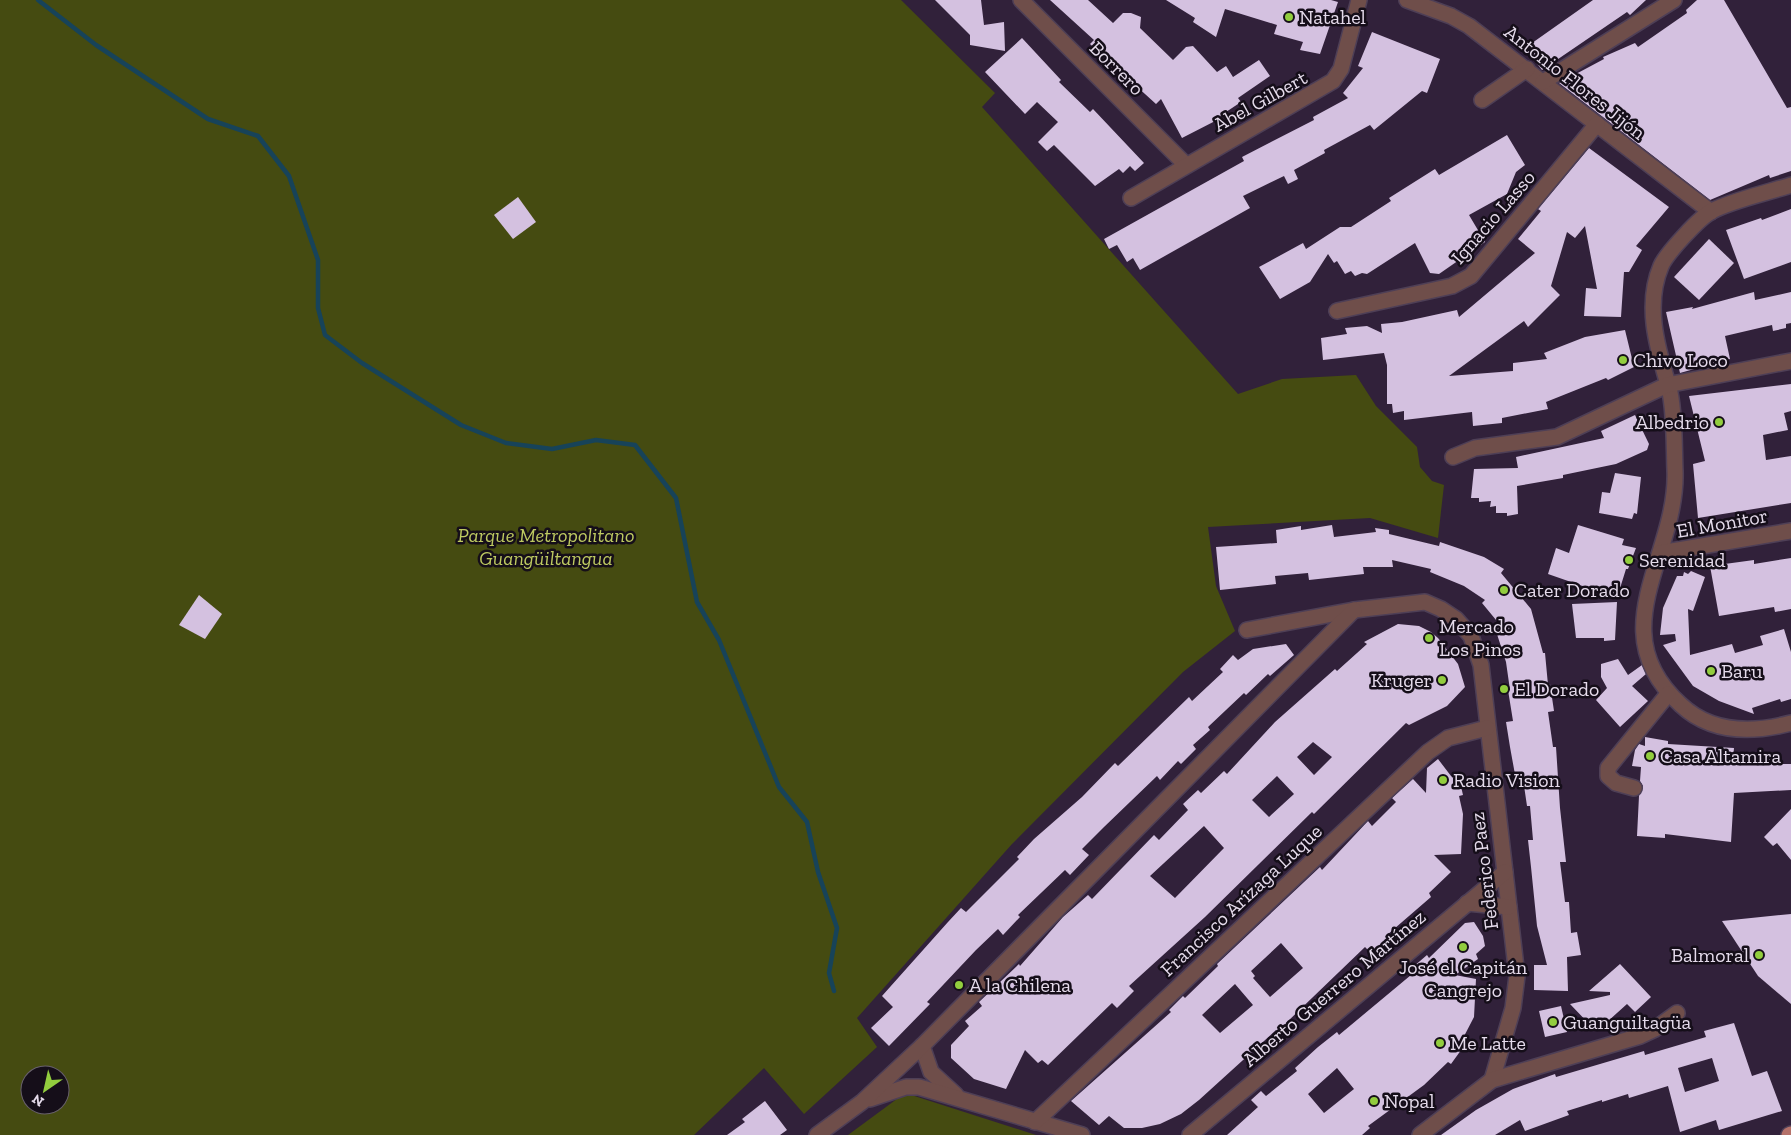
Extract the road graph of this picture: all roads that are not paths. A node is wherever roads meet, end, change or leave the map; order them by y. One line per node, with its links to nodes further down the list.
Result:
1 (1021, 0): 9 (street, Borrero)
2 (1359, 0): 9 (street, Abel Gilbert)
3 (1407, 0): 5 (street, Antonio Flores Jijón)
4 (1674, 0): 6 (street)
5 (1527, 69): 6 (street, Antonio Flores Jijón); 7 (street)
6 (1543, 82): 8 (street, Antonio Flores Jijón)
7 (1482, 100)
8 (1597, 124): 12 (street, Antonio Flores Jijón); 13 (street, Ignacio Lasso)
9 (1186, 165): 11 (street, Abel Gilbert)
10 (1791, 185): 12 (street)
11 (1131, 198)
12 (1711, 212): 15 (street)
13 (1337, 311)
14 (1791, 360): 15 (street)
15 (1667, 385): 16 (street); 18 (street)
16 (1453, 456)
17 (1791, 531): 18 (street, El Monitor)
18 (1660, 553): 21 (street)
19 (1354, 610): 20 (street, Federico Paez); 23 (street, Federico Paez); 29 (street)
20 (1247, 630)
21 (1668, 694): 22 (street); 24 (street)
22 (1791, 723)
23 (1487, 728): 25 (street, Federico Paez); 33 (street, Francisco Arízaga Luque)
24 (1634, 788)
25 (1505, 872): 26 (street, Alberto Guerrero Martínez); 27 (street, Federico Paez)
26 (1467, 904): 27 (street); 36 (street, Alberto Guerrero Martínez)
27 (1509, 907): 30 (street, Federico Paez)
28 (1677, 1013): 30 (street)
29 (922, 1046): 31 (street); 32 (street)
30 (1492, 1080): 37 (street)
31 (959, 1098): 32 (street); 33 (street)
32 (862, 1102): 34 (street)
33 (1035, 1122): 35 (street)
34 (817, 1135)
35 (1082, 1135)
36 (1190, 1135)
37 (1420, 1135)

